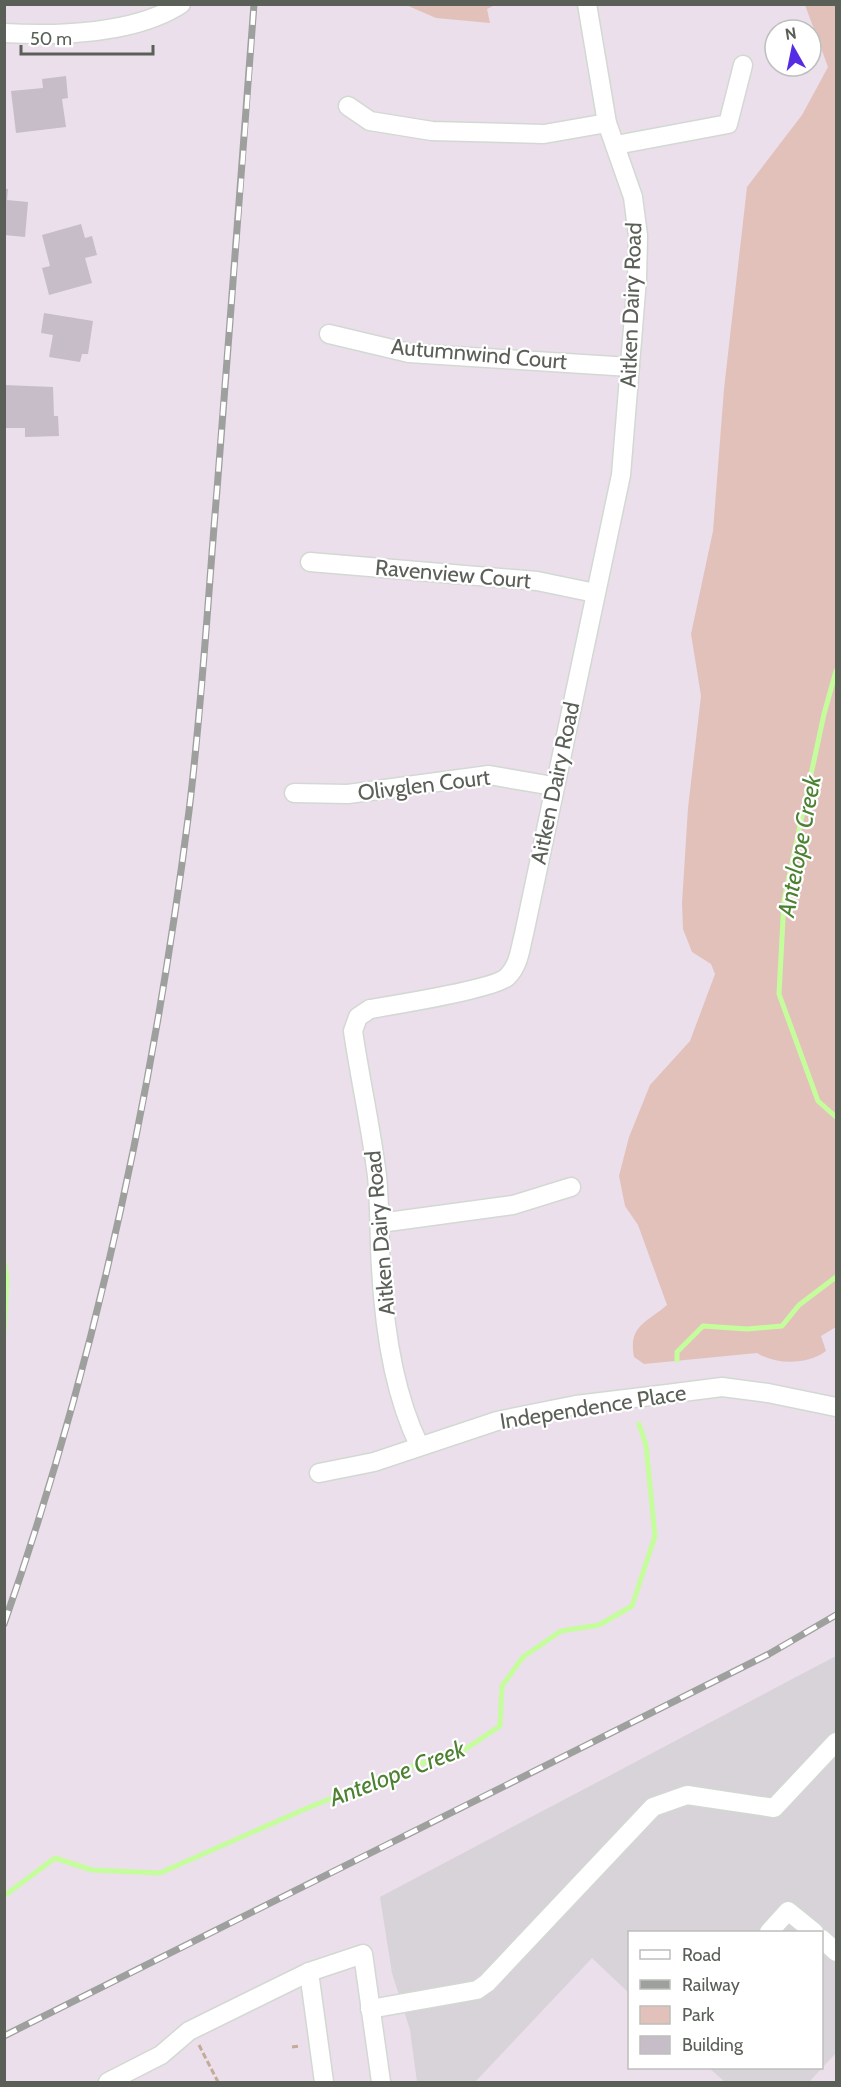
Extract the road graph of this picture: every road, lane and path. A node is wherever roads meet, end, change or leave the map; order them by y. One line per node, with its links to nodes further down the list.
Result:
1 (181, 4): 3 (street)
2 (587, 4): 6 (street, Aitken Dairy Road)
3 (4, 33)
4 (743, 65): 7 (street)
5 (348, 105): 6 (street)
6 (607, 123): 7 (street, Aitken Dairy Road)
7 (616, 145): 9 (street, Aitken Dairy Road)
8 (329, 334): 9 (street, Autumnwind Court)
9 (630, 367): 11 (street, Aitken Dairy Road)
10 (310, 562): 11 (street, Ravenview Court)
11 (595, 593): 12 (street, Aitken Dairy Road)
12 (553, 786): 13 (street, Olivglen Court); 15 (street, Aitken Dairy Road)
13 (294, 794)
14 (571, 1187): 15 (street)
15 (380, 1223): 17 (street, Aitken Dairy Road)
16 (837, 1407): 17 (street, Independence Place)
17 (419, 1445): 18 (street, Independence Place)
18 (319, 1473)
19 (837, 1742): 25 (street)
20 (770, 1931): 21 (street)
21 (813, 1931)
22 (823, 1940): 23 (street)
23 (837, 1952)
24 (309, 1972): 25 (street); 27 (street); 29 (street)
25 (370, 2009): 30 (street)
26 (197, 2040): 28 (path)
27 (108, 2082)
28 (218, 2082)
29 (324, 2082)
30 (381, 2082)

